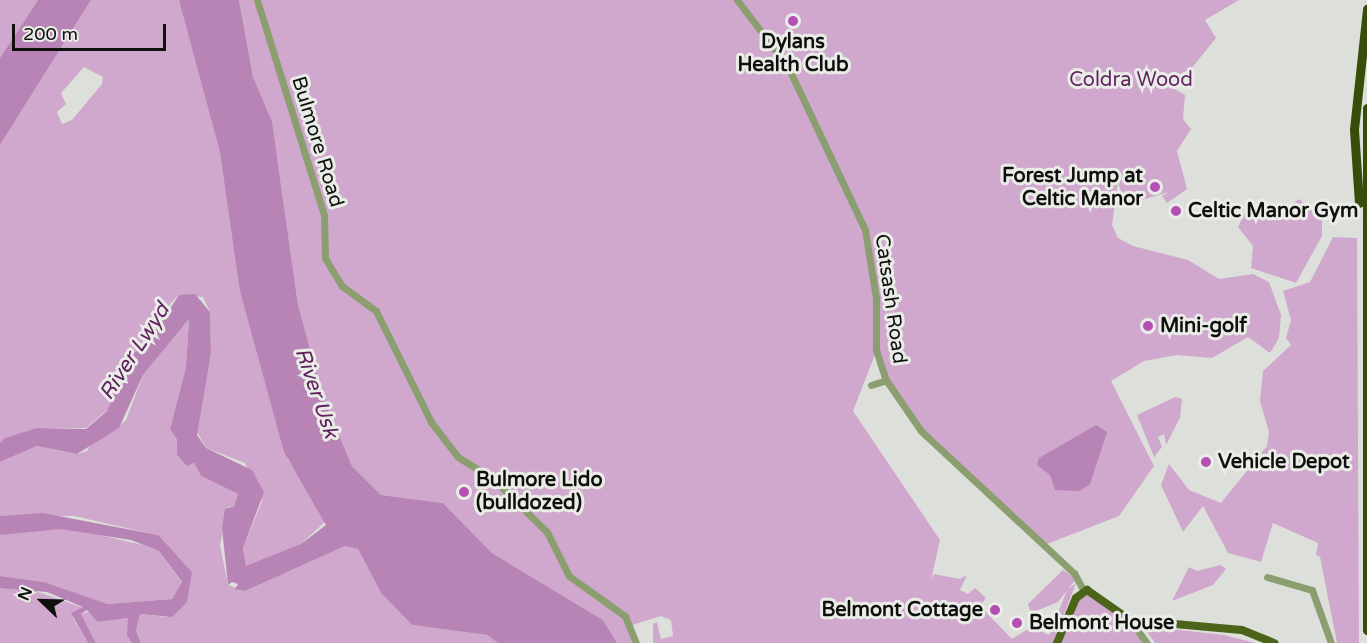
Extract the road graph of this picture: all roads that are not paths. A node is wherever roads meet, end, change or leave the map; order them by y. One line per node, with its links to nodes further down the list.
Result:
1 (257, 0): 12 (street, Bulmore Road)
2 (737, 0): 6 (street, Catsash Road)
3 (1367, 9): 5 (highway)
4 (1367, 108): 5 (highway)
5 (1364, 250): 11 (highway)
6 (886, 380): 7 (street); 9 (street, Catsash Road)
7 (871, 385)
8 (1267, 577): 16 (street)
9 (1084, 591): 10 (main road); 13 (main road)
10 (1130, 620): 14 (street); 15 (main road)
11 (1367, 630)
12 (636, 643)
13 (1057, 643)
14 (1148, 643)
15 (1274, 643)
16 (1331, 643)

